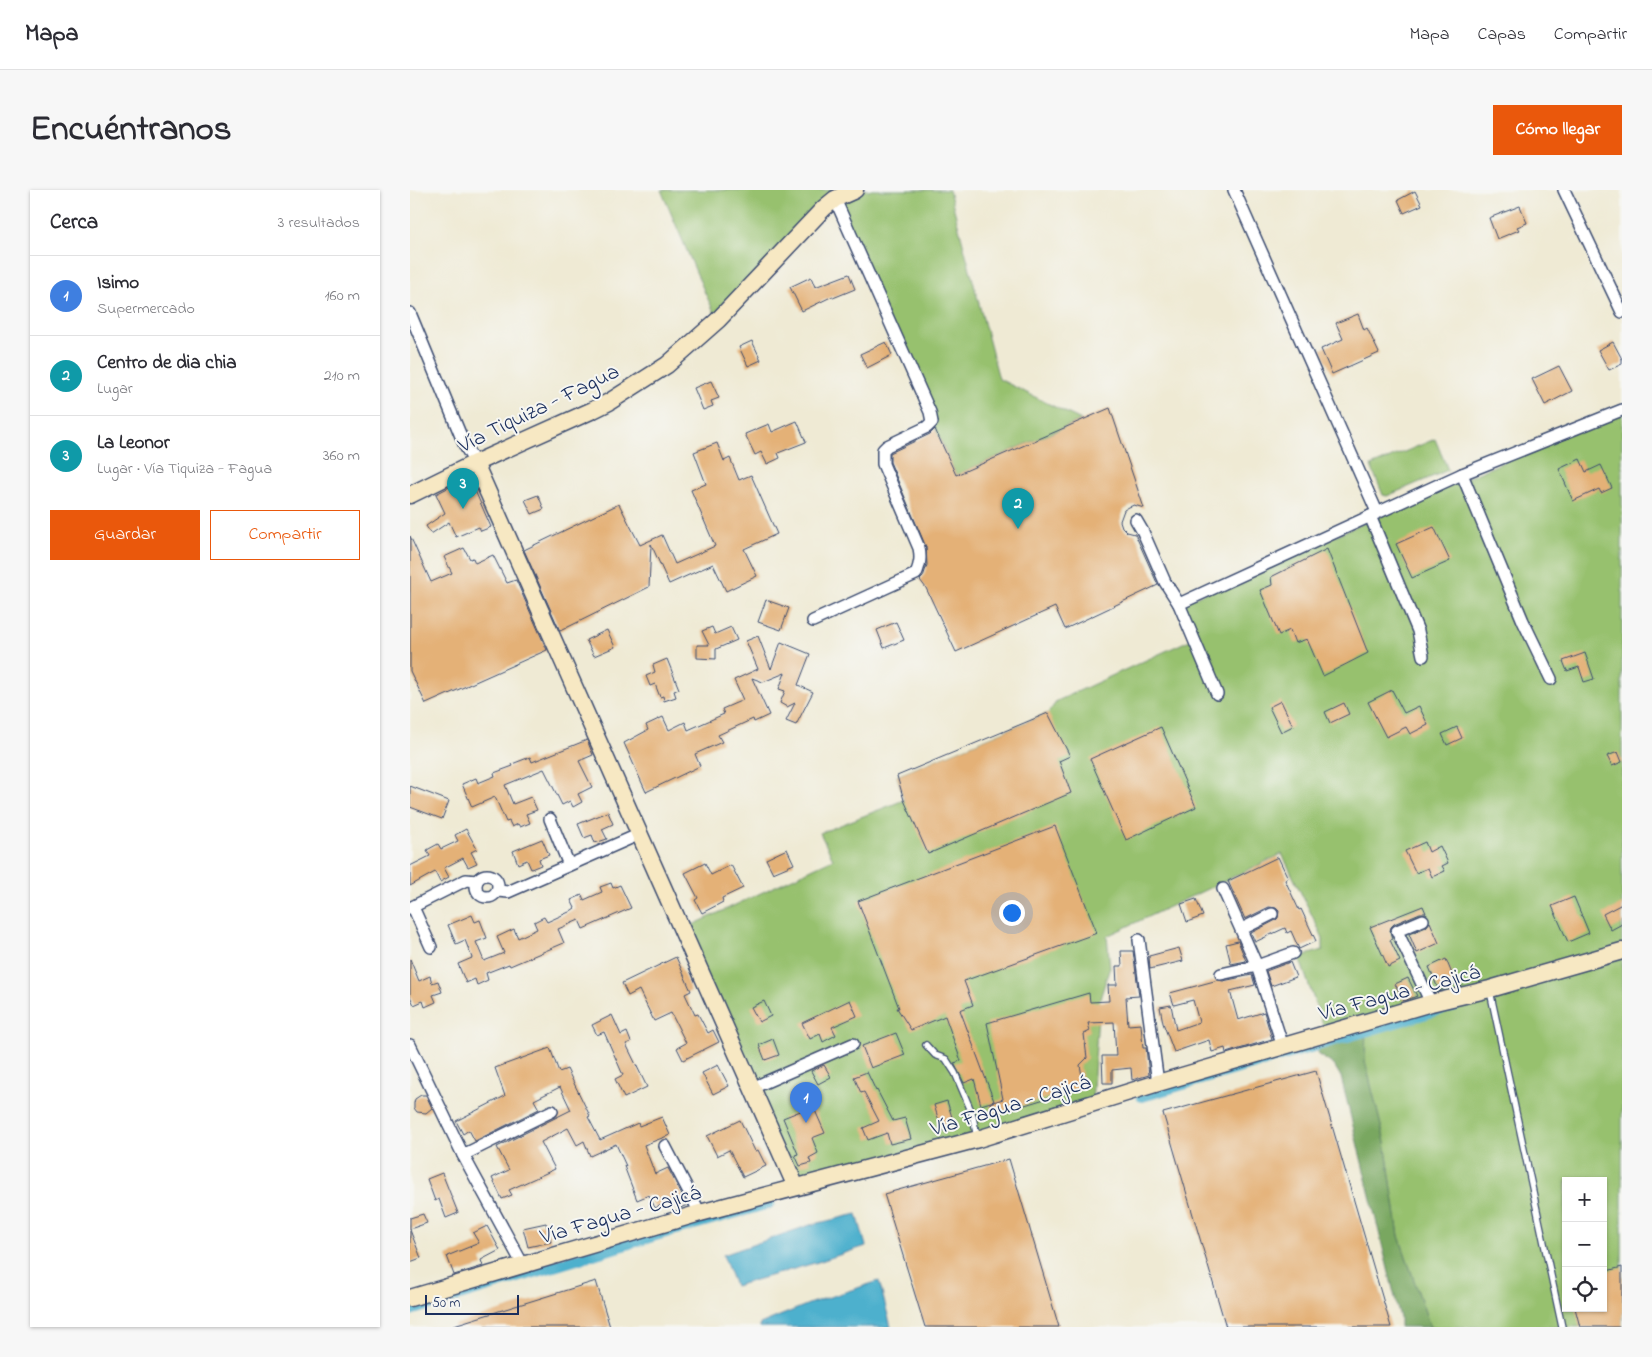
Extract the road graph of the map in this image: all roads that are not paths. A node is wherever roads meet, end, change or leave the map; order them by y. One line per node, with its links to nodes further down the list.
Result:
1 (855, 190): 4 (street, Vía Tiquiza - Fagua)
2 (1234, 190): 11 (street)
3 (1564, 190): 5 (street)
4 (835, 199): 8 (street, Vía Tiquiza - Fagua); 14 (street)
5 (1622, 312)
6 (410, 313): 8 (street)
7 (1622, 410): 9 (street)
8 (475, 462): 10 (street, Vía Tiquiza - Fagua); 19 (street)
9 (1462, 474): 11 (street); 16 (street)
10 (410, 495)
11 (1374, 514): 13 (street); 15 (street)
12 (1136, 520): 13 (street)
13 (1179, 604): 17 (street)
14 (813, 621)
15 (1423, 656)
16 (1550, 679)
17 (1217, 694)
18 (550, 819): 20 (street)
19 (640, 834): 20 (street); 39 (street)
20 (569, 865): 22 (street)
21 (1224, 889): 25 (street)
22 (412, 907): 27 (street)
23 (1272, 914): 25 (street)
24 (1423, 920): 33 (street)
25 (1242, 929): 30 (street)
26 (1139, 940): 38 (street)
27 (431, 947)
28 (1622, 951): 32 (street, Vía Fagua - Cajicá)
29 (1293, 953): 30 (street)
30 (1257, 966): 31 (street); 37 (street)
31 (1221, 974)
32 (1490, 989): 33 (street, Vía Fagua - Cajicá); 48 (lane)
33 (1431, 1003): 37 (street, Vía Fagua - Cajicá)
34 (854, 1044): 39 (street)
35 (926, 1045): 41 (lane)
36 (410, 1046): 43 (street)
37 (1283, 1047): 38 (street, Vía Fagua - Cajicá)
38 (1158, 1083): 41 (street, Vía Fagua - Cajicá)
39 (752, 1088): 44 (street)
40 (552, 1111): 43 (street)
41 (978, 1139): 44 (street, Vía Fagua - Cajicá)
42 (665, 1146): 45 (street)
43 (463, 1155): 46 (street)
44 (796, 1187): 45 (street, Vía Fagua - Cajicá)
45 (700, 1213): 46 (street, Vía Fagua - Cajicá)
46 (523, 1265): 47 (street, Vía Fagua - Cajicá)
47 (410, 1298)
48 (1562, 1327)

